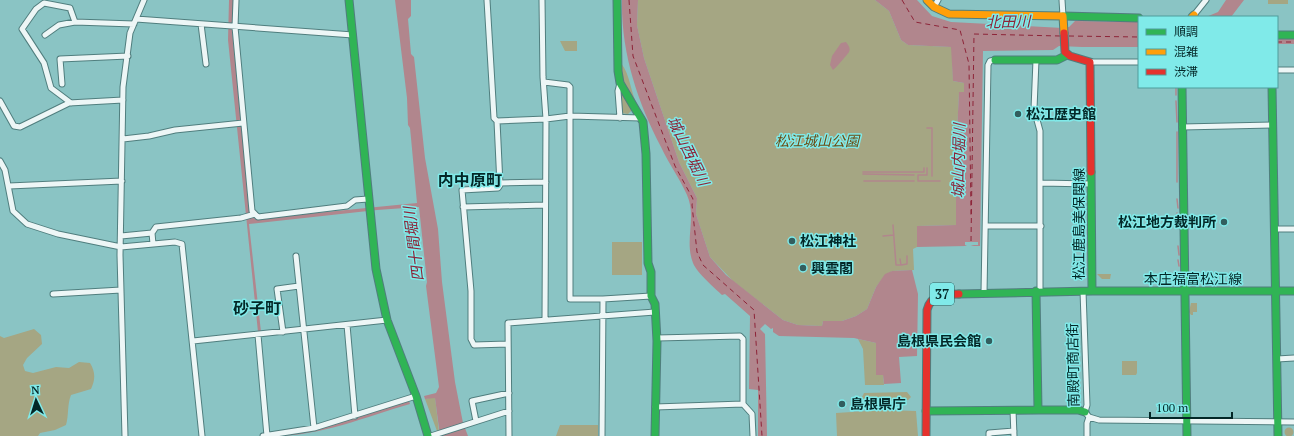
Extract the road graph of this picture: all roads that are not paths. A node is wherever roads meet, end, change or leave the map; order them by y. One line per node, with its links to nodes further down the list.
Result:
1 (144, 0): 17 (street)
2 (236, 0): 19 (street)
3 (349, 0): 21 (street)
4 (487, 0): 45 (street)
5 (542, 0): 33 (street)
6 (617, 0): 34 (street)
7 (927, 0): 12 (street)
8 (938, 0): 12 (street)
9 (1062, 0): 13 (street)
10 (1206, 0): 14 (street)
11 (60, 2): 16 (street); 40 (street)
12 (934, 7): 13 (street)
13 (1063, 16): 15 (street); 24 (street)
14 (1193, 16)
15 (1138, 18)
16 (75, 22): 17 (street); 20 (street)
17 (135, 22): 18 (street); 25 (street)
18 (201, 24): 19 (street); 30 (street)
19 (231, 27): 21 (street); 46 (street)
20 (45, 35)
21 (353, 35): 59 (street)
22 (1278, 35): 23 (street)
23 (1294, 35)
24 (1066, 52): 27 (street); 28 (street)
25 (128, 56): 35 (street); 38 (street)
26 (995, 60): 27 (street); 62 (street)
27 (1036, 60): 55 (street)
28 (1090, 62): 29 (street); 56 (street, 松江鹿島美保関線)
29 (1138, 62)
30 (206, 64)
31 (1278, 70): 32 (street)
32 (1294, 70)
33 (544, 82): 41 (street); 44 (street)
34 (620, 83): 42 (street); 43 (street)
35 (62, 84)
36 (1182, 88): 48 (street)
37 (1272, 88): 47 (street)
38 (123, 100): 40 (street); 49 (street)
39 (0, 101): 40 (street)
40 (71, 103)
41 (570, 116): 42 (street); 44 (street); 82 (street)
42 (620, 118): 43 (street)
43 (640, 118): 81 (street)
44 (546, 119): 45 (street); 53 (street)
45 (497, 121): 54 (street)
46 (240, 123): 49 (street); 61 (street)
47 (1272, 125): 48 (street); 64 (street)
48 (1182, 127): 77 (street)
49 (123, 139): 52 (street)
50 (0, 161): 51 (street)
51 (2, 167): 57 (street)
52 (122, 181): 57 (street); 67 (street)
53 (546, 182): 54 (street); 58 (street)
54 (500, 183): 60 (street)
55 (1041, 183): 56 (street); 63 (street)
56 (1092, 184): 75 (street, 松江鹿島美保関線)
57 (9, 186): 69 (street)
58 (545, 205): 60 (street); 86 (street)
59 (369, 206): 61 (street); 85 (street)
60 (463, 208): 93 (street)
61 (254, 215): 66 (street)
62 (986, 226): 63 (street); 79 (street)
63 (1040, 226): 73 (street)
64 (1274, 229): 65 (street); 78 (street)
65 (1294, 229)
66 (152, 232): 67 (street); 68 (street)
67 (121, 236): 69 (street)
68 (153, 244): 69 (street); 92 (street)
69 (121, 247): 72 (street)
70 (296, 256): 71 (street)
71 (298, 286): 88 (street); 89 (street)
72 (121, 290): 80 (street); 112 (street)
73 (1038, 291): 74 (street, 松江鹿島美保関線 / 37); 79 (street, 松江鹿島美保関線 / 37); 101 (street)
74 (1083, 291): 75 (street, 松江鹿島美保関線 / 37); 104 (street, 南殿町商店街)
75 (1092, 291): 77 (street, 本庄福富松江線)
76 (1294, 291): 78 (street, 本庄福富松江線)
77 (1185, 292): 78 (street, 本庄福富松江線); 107 (street)
78 (1275, 292): 95 (street)
79 (984, 293): 103 (street, 松江鹿島美保関線 / 37)
80 (53, 294)
81 (651, 296): 82 (street); 83 (street)
82 (603, 299): 84 (street)
83 (655, 312): 84 (street); 91 (street)
84 (603, 315): 86 (street); 118 (street)
85 (388, 320): 87 (street); 97 (street)
86 (545, 320): 93 (street)
87 (347, 325): 88 (street); 105 (street)
88 (303, 330): 89 (street); 110 (street)
89 (282, 332): 90 (street)
90 (258, 335): 92 (street); 115 (street)
91 (656, 338): 98 (street); 99 (street)
92 (193, 341): 113 (street)
93 (508, 344): 96 (street)
94 (1294, 358): 95 (street)
95 (1277, 359): 108 (street)
96 (509, 393): 102 (street); 106 (street)
97 (416, 396): 105 (street); 116 (street)
98 (743, 404): 99 (street); 120 (street)
99 (655, 407): 119 (street)
100 (1013, 410): 101 (street); 103 (street); 111 (street)
101 (1038, 410): 104 (street)
102 (509, 411): 106 (street); 117 (street)
103 (926, 411): 121 (street, 松江鹿島美保関線 / 37)
104 (1087, 415): 107 (street); 123 (street, 南殿町商店街)
105 (355, 416): 110 (street)
106 (476, 421): 116 (street)
107 (1186, 421): 108 (street); 124 (street)
108 (1278, 422): 109 (street); 125 (street)
109 (1294, 422)
110 (314, 428): 115 (street)
111 (1014, 433): 122 (street)
112 (125, 436)
113 (202, 436)
114 (263, 436): 115 (street)
115 (267, 436)
116 (430, 436)
117 (510, 436)
118 (602, 436)
119 (655, 436)
120 (753, 436)
121 (926, 436)
122 (989, 436)
123 (1087, 436)
124 (1187, 436)
125 (1278, 436)

